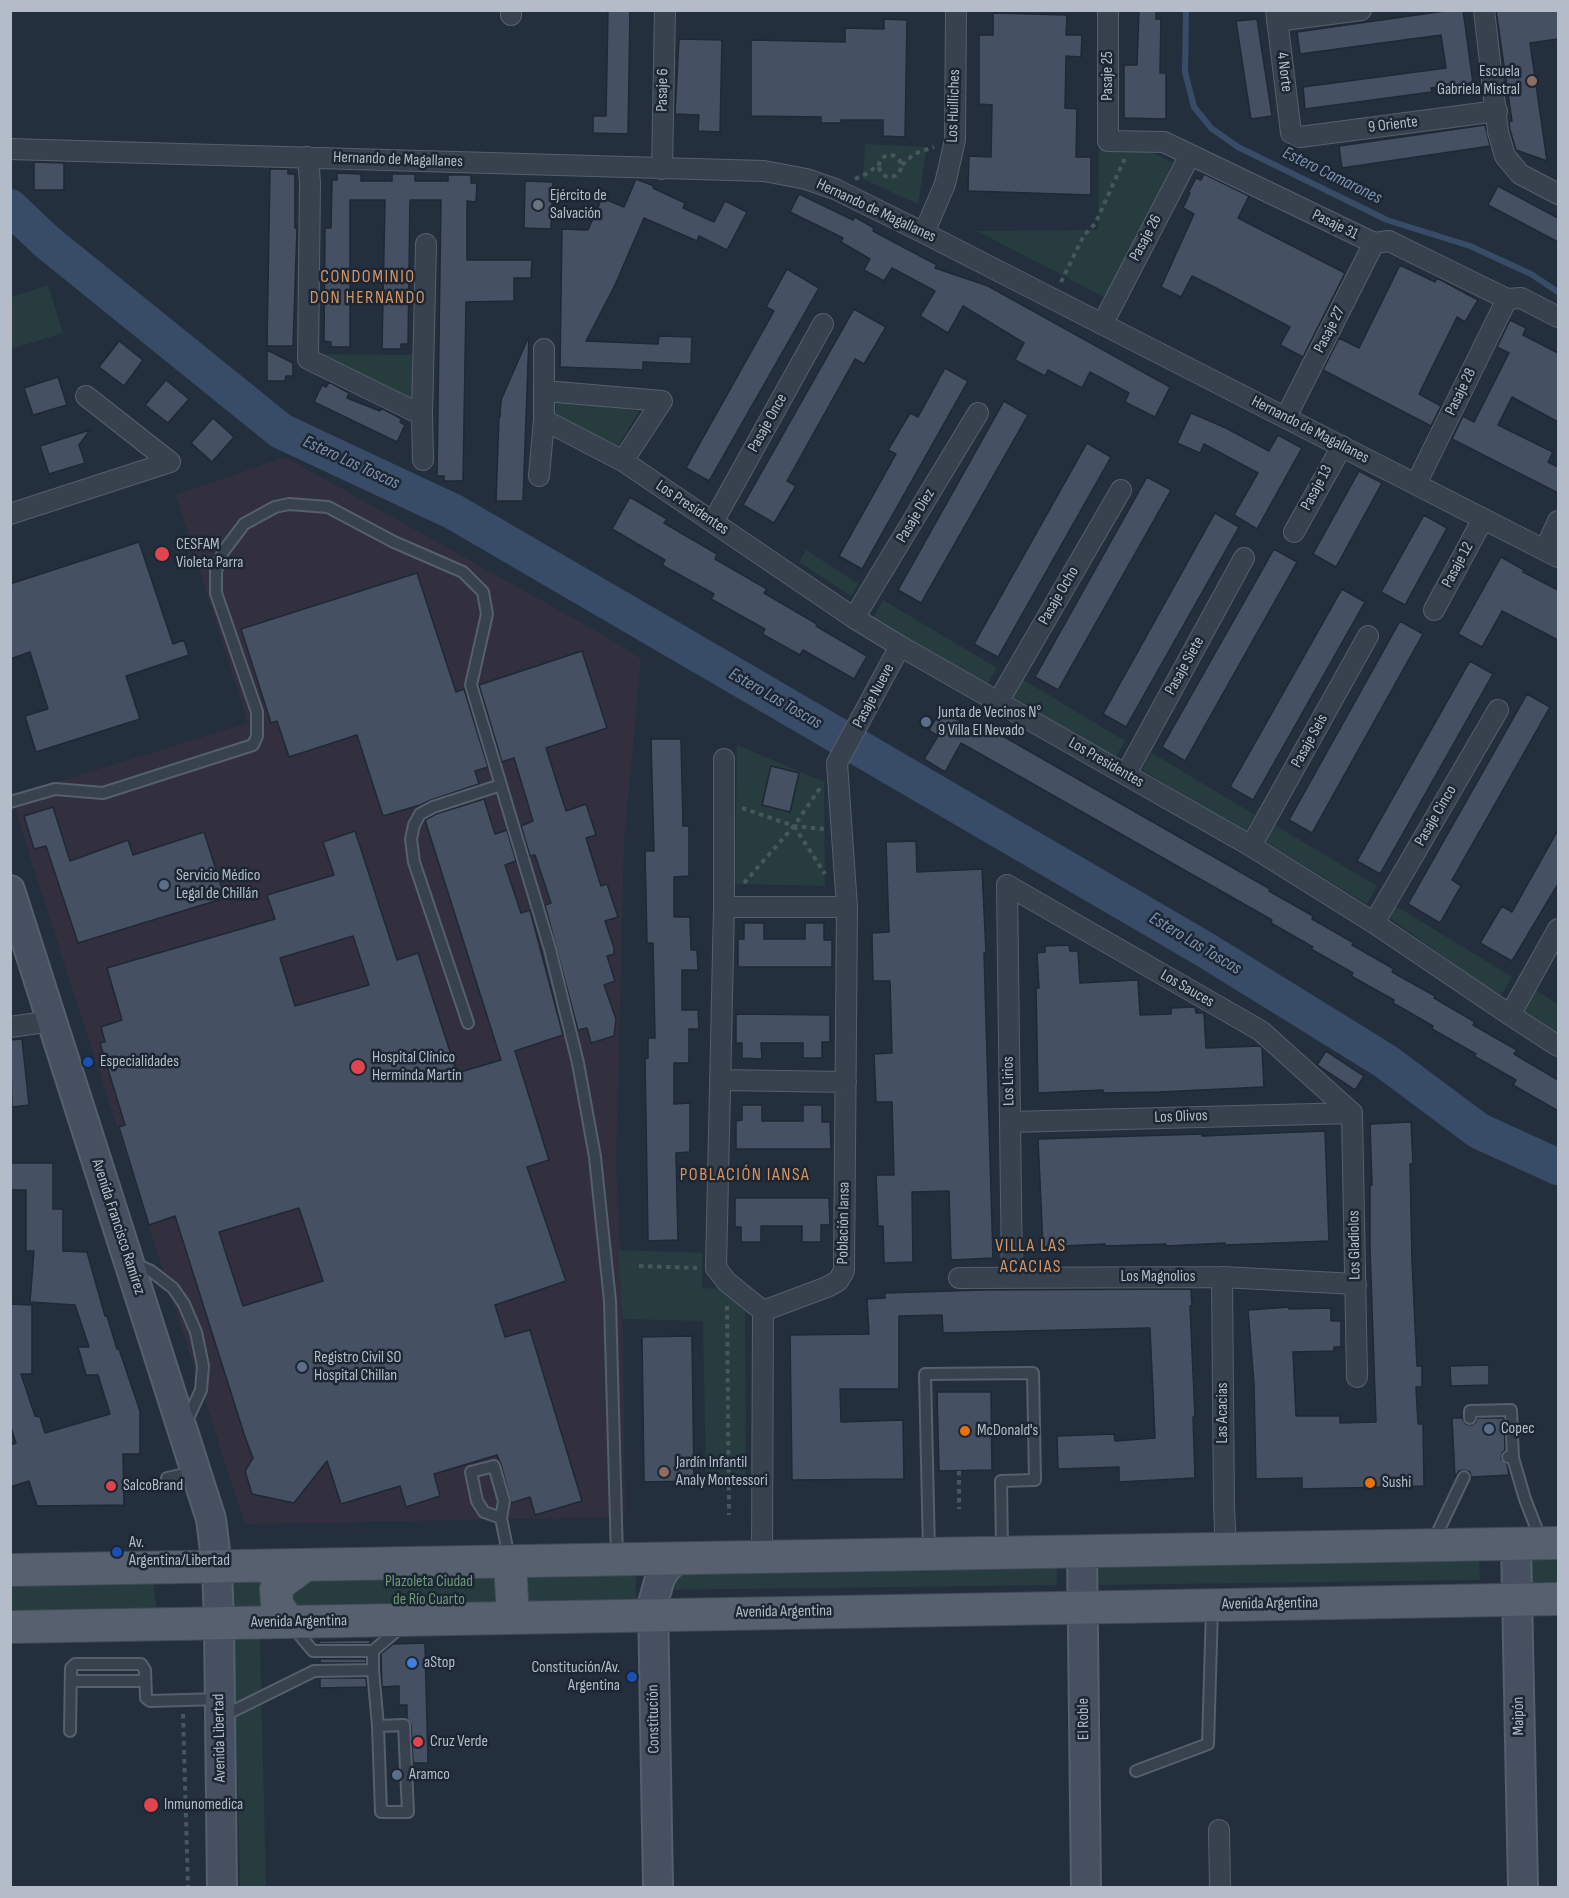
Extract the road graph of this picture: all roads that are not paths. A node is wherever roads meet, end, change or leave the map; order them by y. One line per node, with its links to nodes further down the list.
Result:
1 (665, 10): 13 (street, Pasaje 6)
2 (956, 10): 15 (street, Los Huilliches)
3 (1108, 10): 9 (street, Pasaje 25)
4 (1361, 10): 6 (street)
5 (1484, 10): 7 (street)
6 (1277, 16): 8 (street, 4 Norte)
7 (1497, 111): 8 (street, 9 Oriente); 14 (street)
8 (1291, 133)
9 (1108, 141): 11 (street, Pasaje 31)
10 (10, 149): 12 (street, Hernando de Magallanes)
11 (1190, 154): 16 (street, Pasaje 31); 20 (street, Pasaje 26)
12 (308, 157): 13 (street, Hernando de Magallanes); 26 (street)
13 (662, 168): 15 (street, Hernando de Magallanes)
14 (1558, 194)
15 (924, 233): 20 (street, Hernando de Magallanes)
16 (1374, 243): 18 (street, Pasaje 31); 27 (street, Pasaje 27)
17 (426, 244): 26 (street)
18 (1507, 299): 19 (street, Pasaje 31); 33 (street, Pasaje 28)
19 (1558, 317)
20 (1103, 323): 27 (street, Hernando de Magallanes)
21 (823, 324): 38 (street, Pasaje Once)
22 (544, 349): 23 (street)
23 (545, 391): 28 (street); 31 (street)
24 (86, 396): 35 (street)
25 (978, 413): 43 (street, Pasaje Diez)
26 (422, 416): 30 (street)
27 (1286, 417): 29 (street, Hernando de Magallanes)
28 (544, 420): 31 (street, Los Presidentes); 32 (street)
29 (1342, 446): 33 (street, Hernando de Magallanes); 39 (street, Pasaje 13)
30 (423, 460)
31 (623, 461): 38 (street, Los Presidentes)
32 (539, 476)
33 (1416, 484): 36 (street, Hernando de Magallanes)
34 (1121, 490): 46 (street, Pasaje Ocho)
35 (10, 514)
36 (1484, 520): 40 (street, Hernando de Magallanes); 42 (street, Pasaje 12)
37 (1558, 521): 40 (street)
38 (713, 522): 43 (street, Los Presidentes)
39 (1294, 532)
40 (1552, 554)
41 (1244, 558): 50 (street, Pasaje Siete)
42 (1434, 610)
43 (854, 618): 45 (street, Los Presidentes)
44 (1368, 636): 53 (street, Pasaje Seis)
45 (900, 646): 46 (street, Los Presidentes); 49 (street, Pasaje Nueve)
46 (998, 702): 50 (street, Los Presidentes)
47 (1498, 710): 58 (street, Pasaje Cinco)
48 (724, 759): 56 (street)
49 (837, 763): 57 (street, Población Iansa)
50 (1126, 774): 53 (street, Los Presidentes)
51 (501, 785): 52 (lane); 62 (lane); 90 (lane)
52 (10, 802)
53 (1251, 846): 58 (street, Los Presidentes)
54 (1007, 885): 67 (street, Los Sauces); 68 (street, Los Lirios)
55 (10, 890): 61 (main road, Avenida Francisco Ramírez)
56 (724, 907): 57 (street); 65 (street)
57 (847, 907): 66 (street, Población Iansa)
58 (1374, 923): 60 (street, Los Presidentes)
59 (1558, 929): 60 (street)
60 (1510, 1015): 64 (street, Los Presidentes)
61 (52, 1021): 63 (street); 69 (main road, Avenida Francisco Ramírez)
62 (468, 1023)
63 (10, 1027)
64 (1558, 1046)
65 (720, 1080): 66 (street); 74 (street)
66 (846, 1082): 74 (street, Población Iansa)
67 (1352, 1113): 68 (street, Los Olivos); 73 (street, Los Gladiolos)
68 (1010, 1122): 70 (street, Los Lirios)
69 (128, 1261): 77 (main road, Avenida Francisco Ramírez); 77 (lane)
70 (1012, 1276): 71 (street, Los Magnolios); 72 (street, Los Magnolios)
71 (1222, 1277): 73 (street, Los Magnolios); 84 (street, Las Acacias)
72 (959, 1278)
73 (1356, 1284): 75 (street, Los Gladiolos)
74 (763, 1311): 88 (street)
75 (1358, 1377)
76 (1470, 1418): 82 (lane)
77 (181, 1426): 78 (main road, Avenida Francisco Ramírez)
78 (195, 1472): 80 (lane); 93 (main road, Avenida Francisco Ramírez)
79 (1464, 1477): 83 (lane)
80 (167, 1478)
81 (501, 1518): 81 (lane); 91 (lane)
82 (1539, 1543): 83 (main road); 95 (main road, Maipón)
83 (1431, 1545): 84 (main road)
84 (1226, 1549): 85 (main road)
85 (1082, 1551): 86 (main road); 98 (main road, El Roble)
86 (1002, 1553): 87 (main road); 87 (lane)
87 (929, 1554): 88 (main road)
88 (762, 1557): 89 (main road)
89 (677, 1559): 90 (main road); 99 (main road, Constitución)
90 (617, 1560): 91 (main road)
91 (510, 1562): 92 (main road); 100 (main road)
92 (304, 1566): 93 (main road); 102 (main road)
93 (217, 1567): 94 (main road); 103 (main road, Avenida Libertad)
94 (10, 1570)
95 (1517, 1599): 96 (main road, Avenida Argentina); 97 (main road, Avenida Argentina); 120 (main road, Maipón)
96 (1558, 1599)
97 (1212, 1605): 98 (main road, Avenida Argentina); 114 (lane)
98 (1083, 1607): 99 (main road, Avenida Argentina); 118 (main road, El Roble)
99 (652, 1614): 100 (main road, Avenida Argentina); 117 (main road, Constitución)
100 (513, 1617): 101 (main road, Avenida Argentina)
101 (409, 1620): 102 (main road, Avenida Argentina); 106 (lane)
102 (288, 1622): 103 (main road, Avenida Argentina); 105 (lane)
103 (219, 1624): 104 (main road, Avenida Argentina); 111 (main road, Avenida Libertad)
104 (10, 1627)
105 (313, 1651): 106 (lane); 108 (lane)
106 (373, 1651): 107 (lane)
107 (373, 1670): 108 (lane); 112 (lane)
108 (314, 1671): 111 (lane)
109 (71, 1681): 110 (lane); 110 (lane); 113 (lane)
110 (145, 1681): 111 (lane)
111 (220, 1708): 116 (main road, Avenida Libertad)
112 (378, 1726): 112 (lane)
113 (70, 1731)
114 (1136, 1771)
115 (1219, 1830): 119 (street)
116 (222, 1887)
117 (658, 1887)
118 (1086, 1887)
119 (1220, 1887)
120 (1523, 1887)

